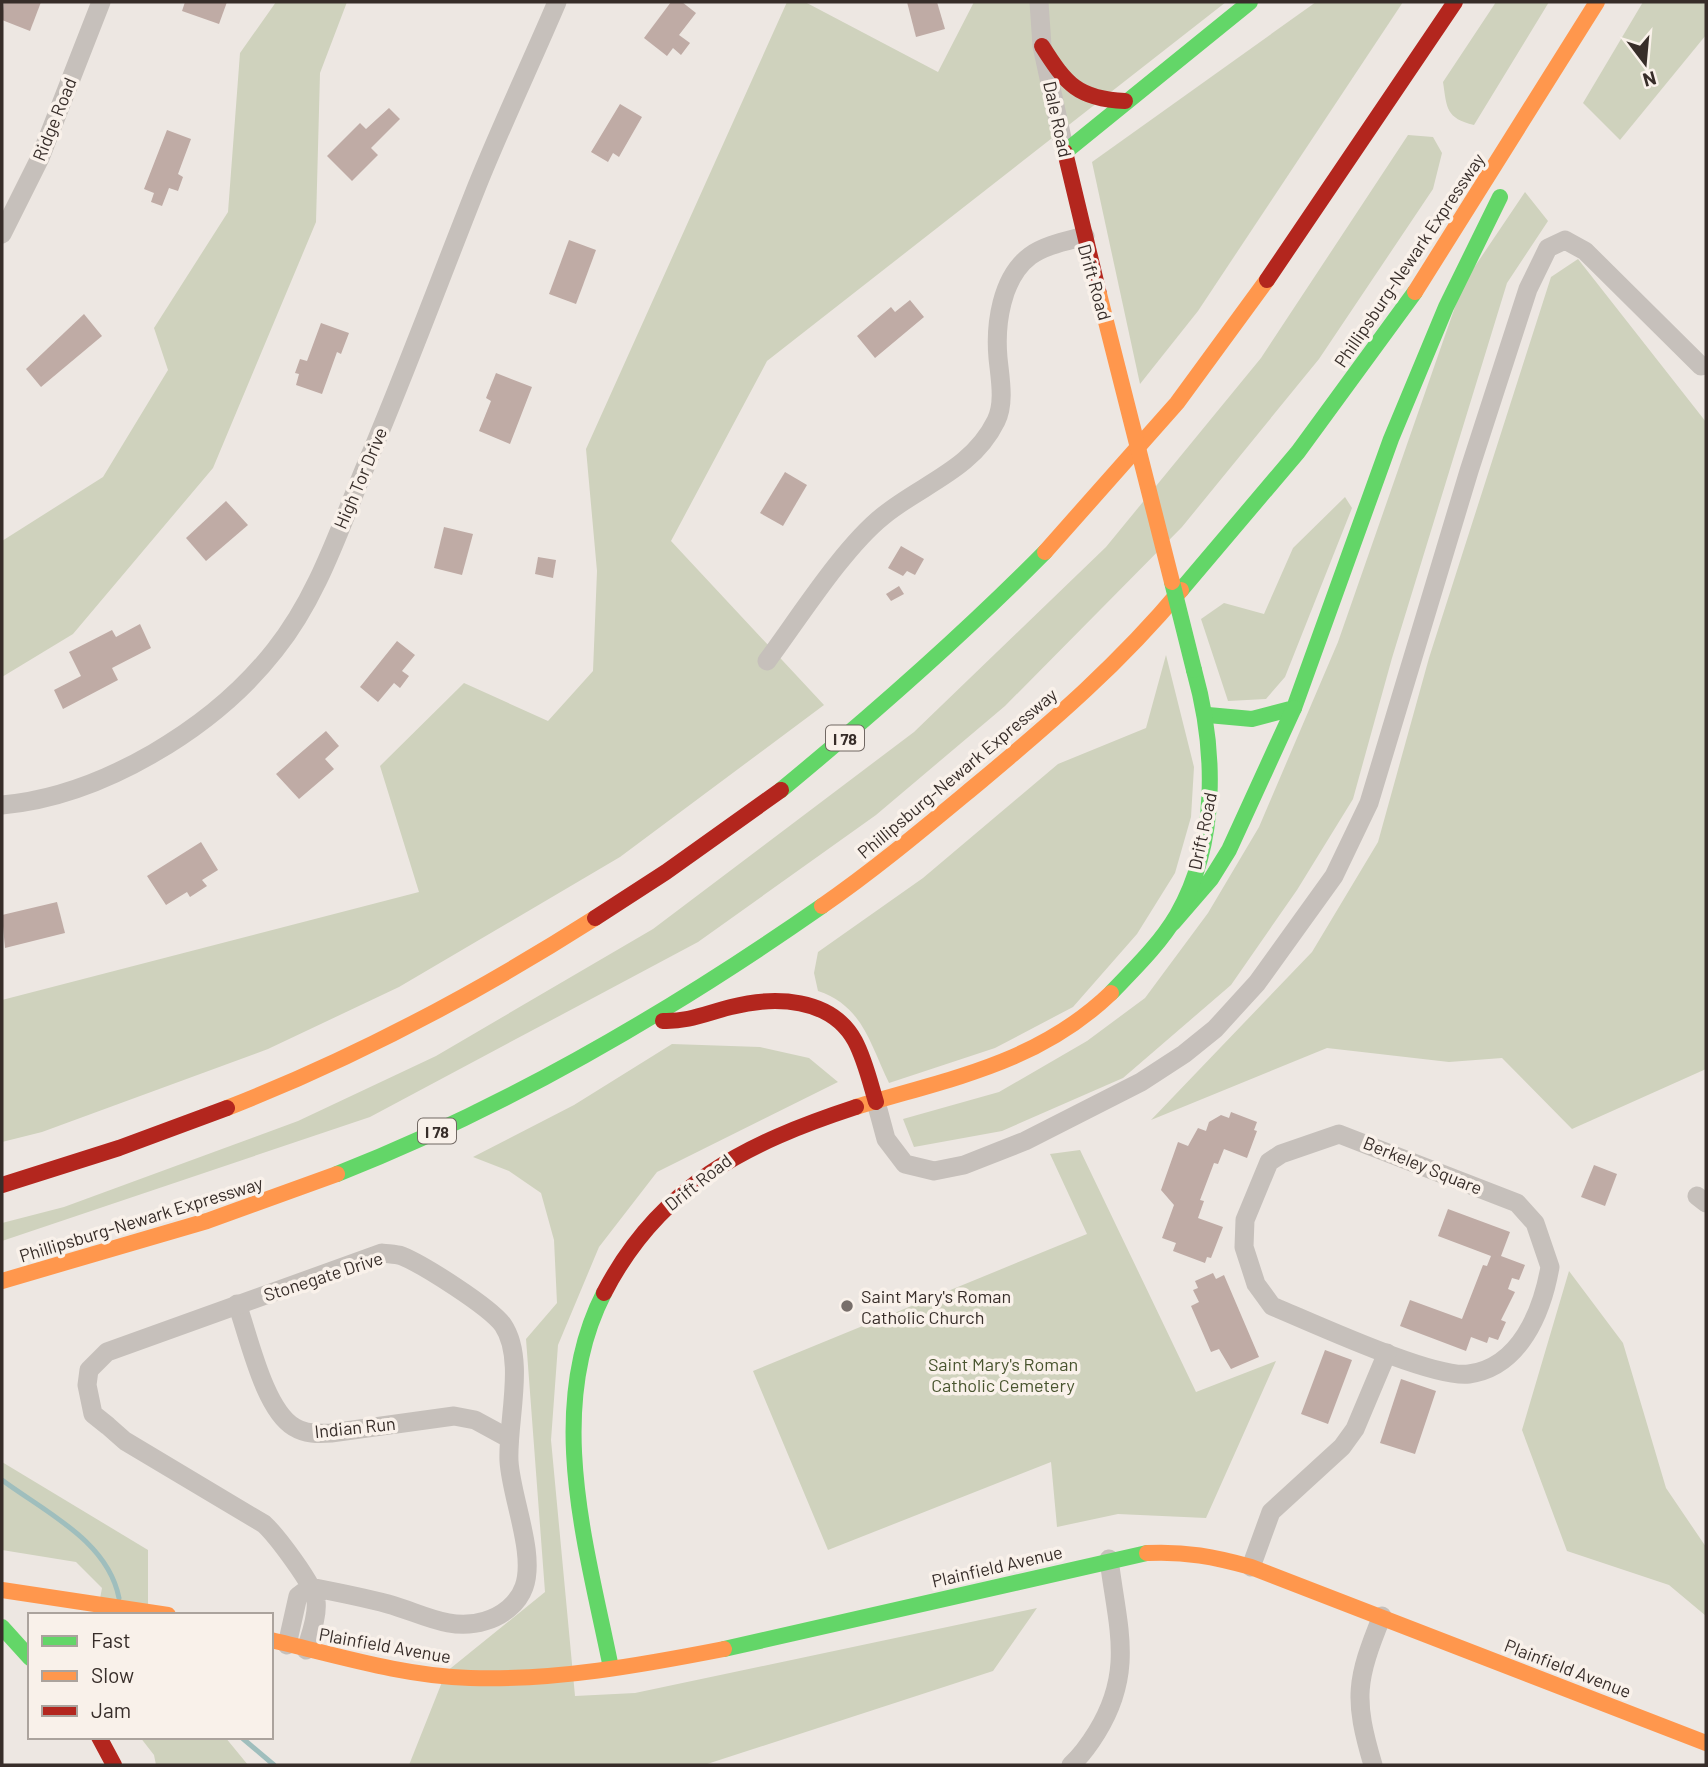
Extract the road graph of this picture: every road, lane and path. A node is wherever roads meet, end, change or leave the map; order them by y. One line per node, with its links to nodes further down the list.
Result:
1 (101, 2): 11 (street, Ridge Road)
2 (557, 2): 17 (street, High Tor Drive)
3 (1039, 2): 7 (street, Dale Road)
4 (1250, 2): 8 (main road)
5 (1455, 2): 21 (main road, I 78)
6 (1597, 2): 9 (main road, Phillipsburg-Newark Expressway / I 78)
7 (1042, 46): 8 (main road); 10 (street, Dale Road)
8 (1125, 101): 10 (main road)
9 (1515, 135): 15 (main road); 19 (main road, Phillipsburg-Newark Expressway / I 78)
10 (1065, 152): 12 (main road, Dale Road)
11 (2, 234)
12 (1084, 236): 14 (street, Drift Road); 16 (main road, Drift Road, bridge)
13 (1701, 366): 20 (street)
14 (767, 660)
15 (1294, 708): 16 (main road); 18 (main road)
16 (1208, 715): 18 (main road, Drift Road)
17 (2, 805)
18 (1173, 923): 20 (main road, Drift Road)
19 (650, 1020): 20 (main road); 22 (main road, Phillipsburg-Newark Expressway / I 78)
20 (876, 1102): 35 (main road, Drift Road)
21 (2, 1185)
22 (2, 1282)
23 (237, 1304): 25 (street, Indian Run); 25 (street, Stonegate Drive); 28 (street, Stonegate Drive)
24 (1387, 1353): 24 (street, Berkeley Square); 27 (street)
25 (508, 1438): 28 (street, Stonegate Drive)
26 (1109, 1559): 27 (main road, Plainfield Avenue); 35 (main road, Plainfield Avenue); 39 (street)
27 (1251, 1567): 31 (main road, Plainfield Avenue)
28 (310, 1587): 33 (street)
29 (2, 1590): 30 (main road)
30 (157, 1613)
31 (1382, 1616): 37 (main road, Plainfield Avenue); 40 (street)
32 (2, 1627): 34 (main road)
33 (288, 1645): 35 (main road, Plainfield Avenue)
34 (28, 1656)
35 (611, 1668)
36 (100, 1739): 38 (main road)
37 (1706, 1743)
38 (114, 1765)
39 (1070, 1765)
40 (1373, 1765)

